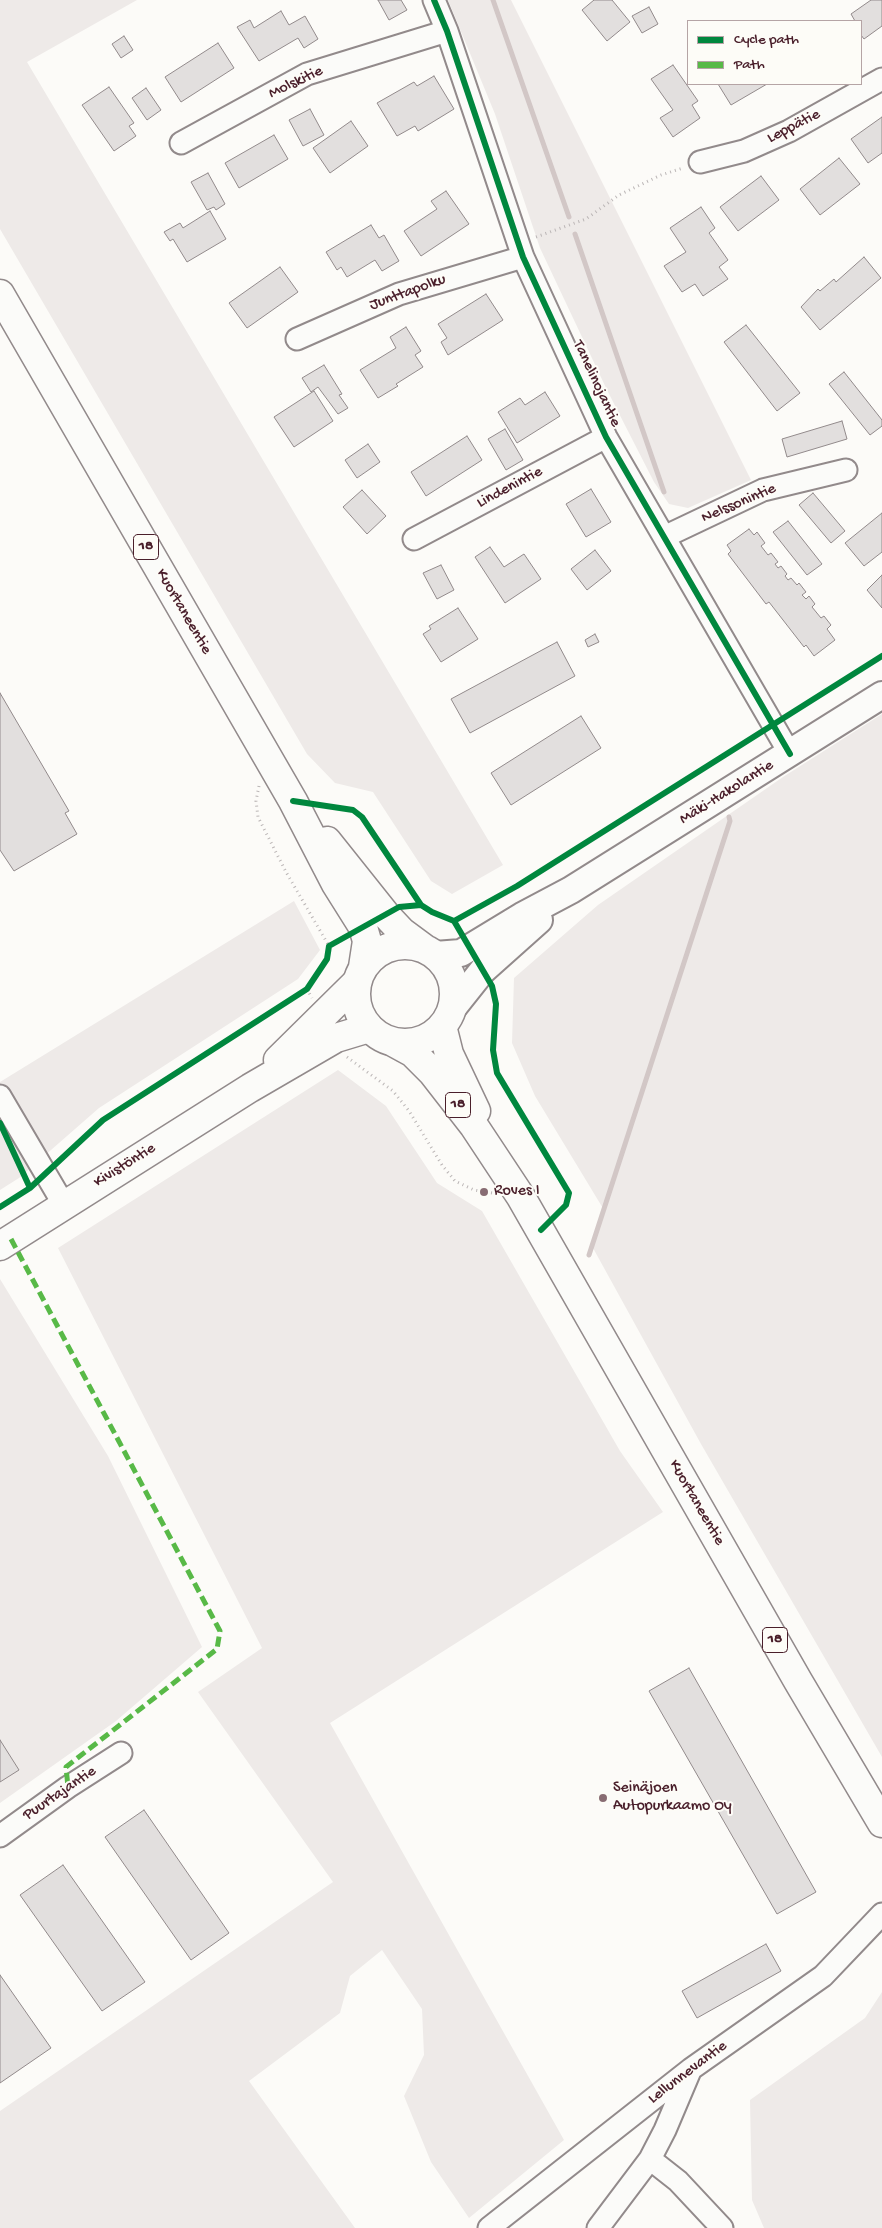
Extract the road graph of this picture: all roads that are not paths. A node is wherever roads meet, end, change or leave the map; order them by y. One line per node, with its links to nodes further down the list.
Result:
1 (434, 0): 2 (street, Tanelinojantie)
2 (447, 31): 4 (street, Molskitie); 6 (street, Tanelinojantie)
3 (882, 79): 5 (street, Leppätie)
4 (180, 143)
5 (700, 162)
6 (520, 250): 8 (street, Junttapolku); 9 (street, Tanelinojantie)
7 (0, 294): 15 (main road, Kuortaneentie / 18)
8 (297, 339)
9 (606, 437): 11 (street, Tanelinojantie); 12 (street, Lindenintie)
10 (846, 470): 11 (street, Nelssonintie)
11 (664, 537): 14 (street, Tanelinojantie)
12 (414, 540)
13 (882, 695): 14 (street, Mäki-Hakolantie)
14 (790, 754): 16 (street, Mäki-Hakolantie)
15 (293, 801): 17 (main road, Kuortaneentie / 18); 18 (main road, Kuortaneentie / 18)
16 (571, 890): 17 (street, Mäki-Hakolantie); 19 (street, Mäki-Hakolantie)
17 (430, 952): 18 (main road); 19 (main road, 18)
18 (360, 974): 20 (main road, Kivistöntie); 21 (main road, 18)
19 (447, 1017): 21 (main road); 23 (main road, Kuortaneentie / 18)
20 (329, 1027): 21 (main road, Kivistöntie); 24 (main road, Kivistöntie)
21 (380, 1035): 23 (main road, Kuortaneentie / 18)
22 (0, 1096): 24 (street)
23 (516, 1189): 27 (main road, Kuortaneentie / 18)
24 (64, 1205): 25 (main road, Kivistöntie)
25 (0, 1246)
26 (121, 1753): 28 (street, Puurtajantie)
27 (882, 1824)
28 (0, 1836)
29 (882, 1914): 30 (street, Lellunnevantie)
30 (691, 2069): 31 (street); 32 (street, Lellunnevantie)
31 (650, 2159): 33 (street); 34 (street)
32 (489, 2228)
33 (598, 2228)
34 (722, 2228)

